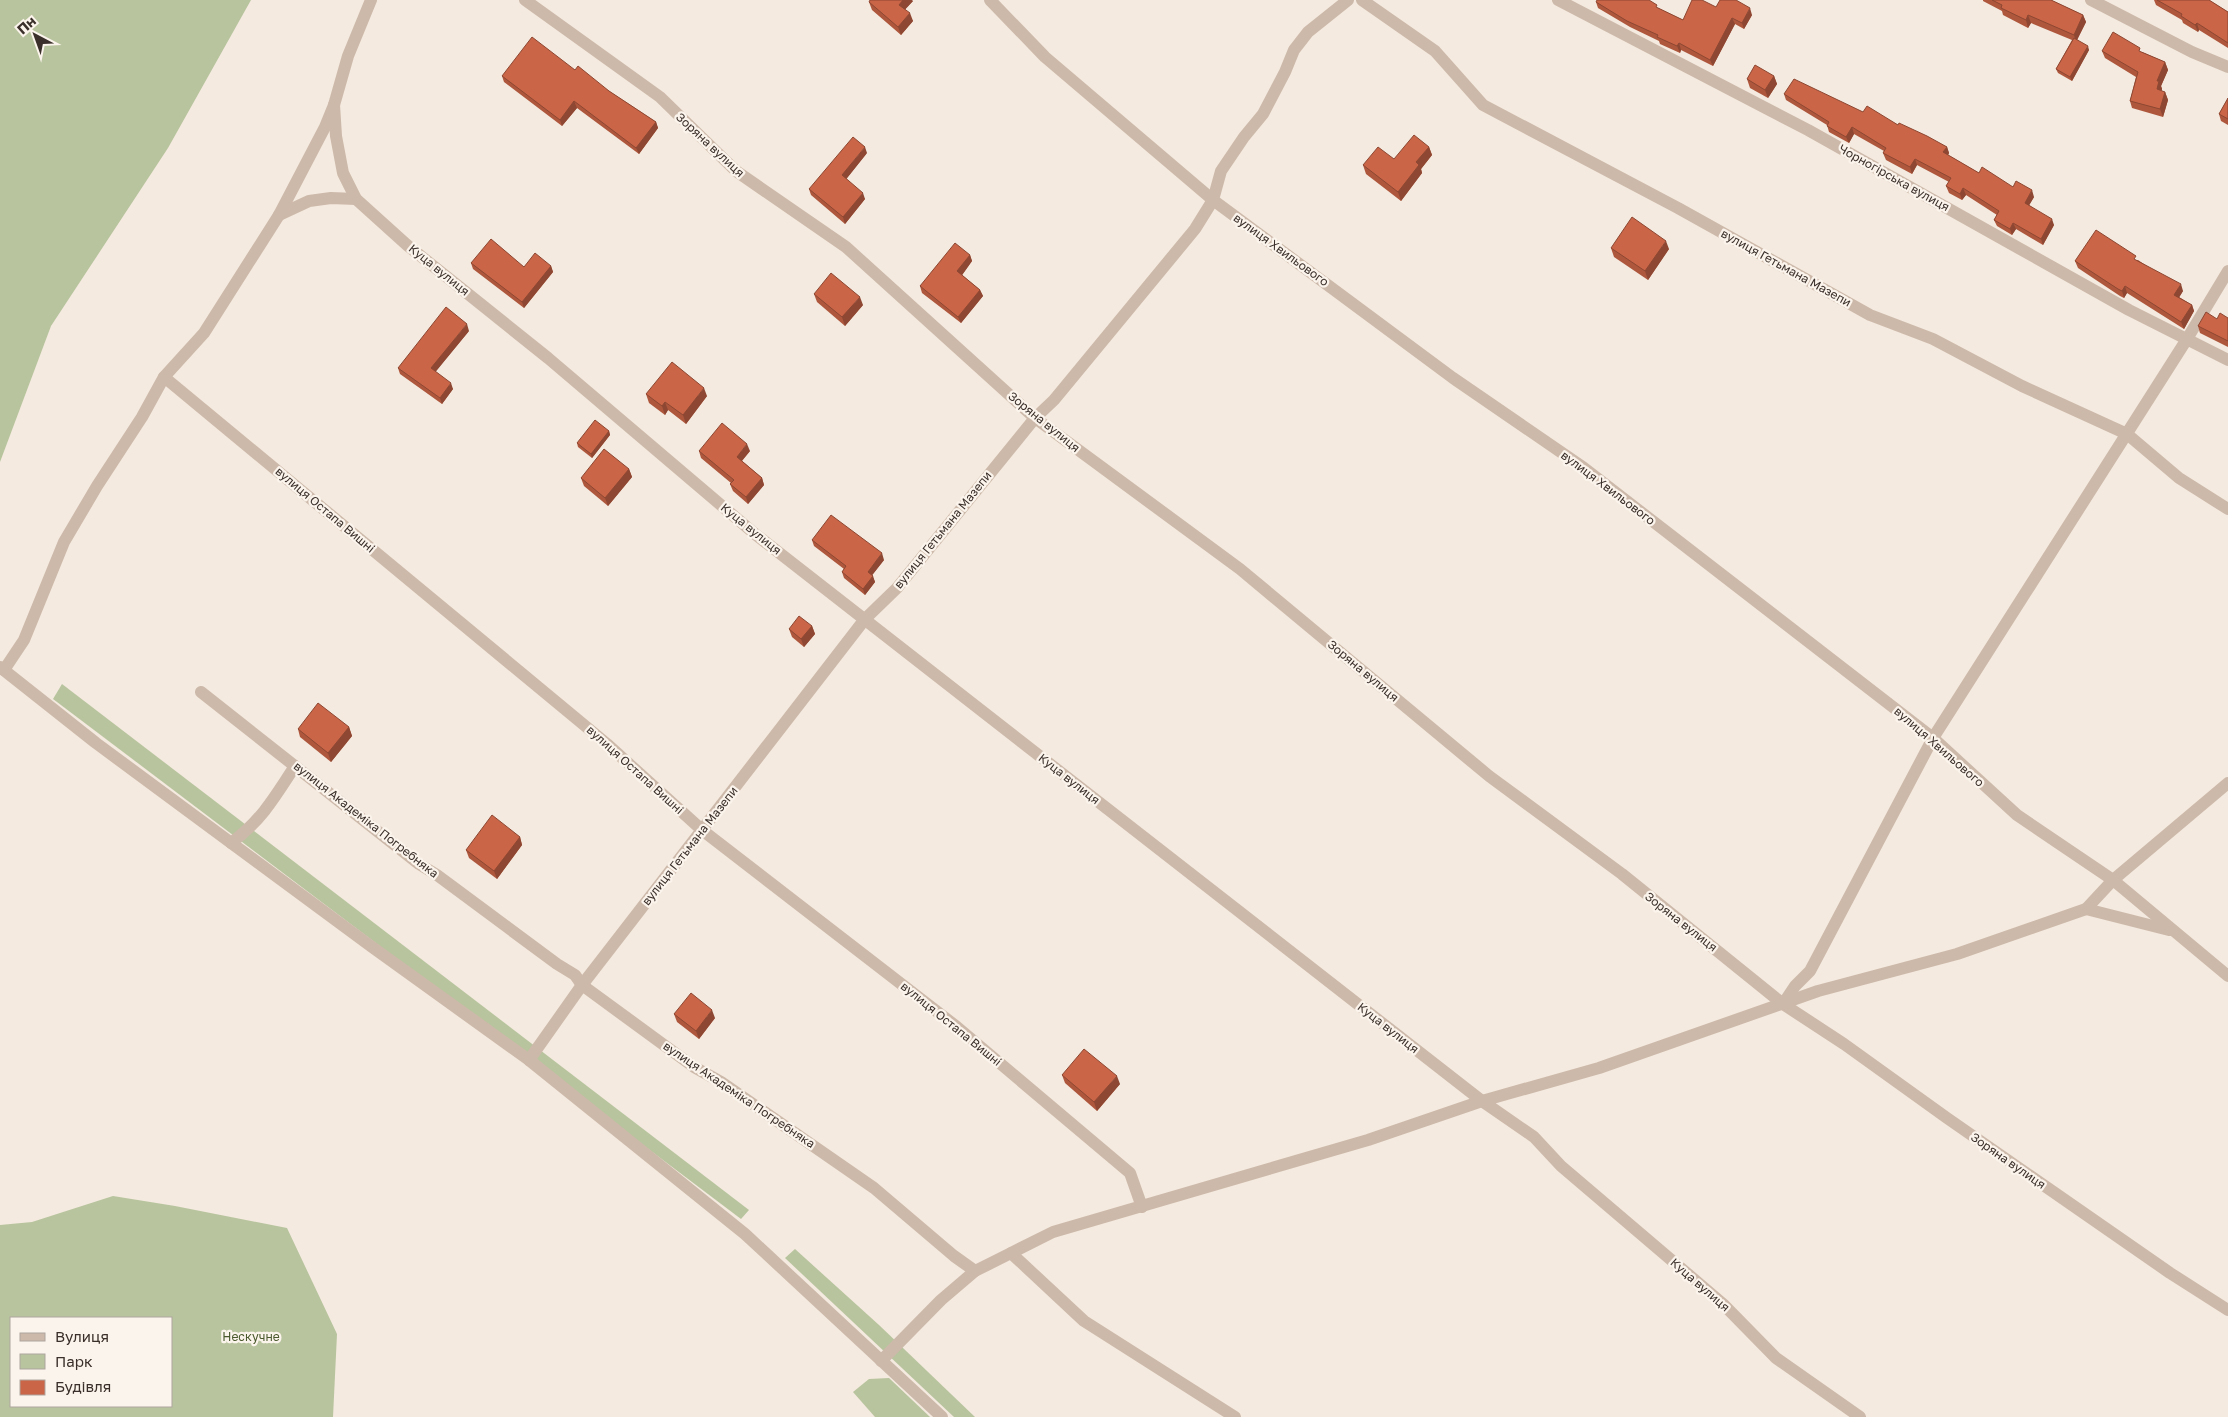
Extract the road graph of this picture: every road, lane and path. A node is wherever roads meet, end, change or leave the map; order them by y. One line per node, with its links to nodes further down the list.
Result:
1 (371, 0): 9 (street)
2 (525, 0): 17 (street, Зоряна вулиця)
3 (990, 0): 11 (street, вулиця Хвильового)
4 (1348, 0): 11 (street, вулиця Гетьмана Мазепи)
5 (1362, 0): 18 (street, вулиця Гетьмана Мазепи)
6 (1558, 0): 14 (street, Чорногірська вулиця)
7 (2091, 0): 8 (street)
8 (2228, 67)
9 (334, 105): 10 (street, Куца вулиця); 12 (street)
10 (356, 199): 12 (street); 20 (street, Куца вулиця)
11 (1213, 200): 17 (street, вулиця Гетьмана Мазепи); 23 (street, вулиця Хвильового)
12 (279, 215): 16 (street)
13 (2228, 271): 14 (street)
14 (2187, 339): 15 (street, Чорногірська вулиця); 18 (street)
15 (2228, 360)
16 (164, 377): 21 (street); 26 (street, вулиця Остапа Вишні)
17 (1035, 418): 20 (street, вулиця Гетьмана Мазепи); 33 (street, Зоряна вулиця)
18 (2127, 434): 19 (street, вулиця Гетьмана Мазепи); 23 (street)
19 (2228, 509)
20 (865, 619): 26 (street, вулиця Гетьмана Мазепи); 35 (street, Куца вулиця)
21 (2, 669): 27 (street)
22 (201, 692): 24 (street, вулиця Академіка Погребняка)
23 (1933, 738): 28 (street, вулиця Хвильового); 33 (street)
24 (295, 766): 27 (street); 32 (street, вулиця Академіка Погребняка)
25 (2228, 783): 28 (street)
26 (702, 830): 32 (street, вулиця Гетьмана Мазепи); 36 (street, вулиця Остапа Вишні)
27 (231, 843): 34 (street)
28 (2113, 880): 29 (street); 30 (street, вулиця Хвильового)
29 (2086, 909): 30 (street); 33 (street)
30 (2174, 931): 31 (street, вулиця Хвильового)
31 (2228, 976)
32 (582, 985): 34 (street, вулиця Гетьмана Мазепи); 38 (street, вулиця Академіка Погребняка)
33 (1783, 1004): 35 (street); 39 (street, Зоряна вулиця)
34 (530, 1060): 40 (street)
35 (1482, 1101): 36 (street); 43 (street, Куца вулиця)
36 (1142, 1207): 37 (street)
37 (1011, 1253): 38 (street); 42 (street)
38 (976, 1271): 40 (street)
39 (2228, 1310)
40 (881, 1361): 41 (street)
41 (942, 1417)
42 (1235, 1417)
43 (1860, 1417)

